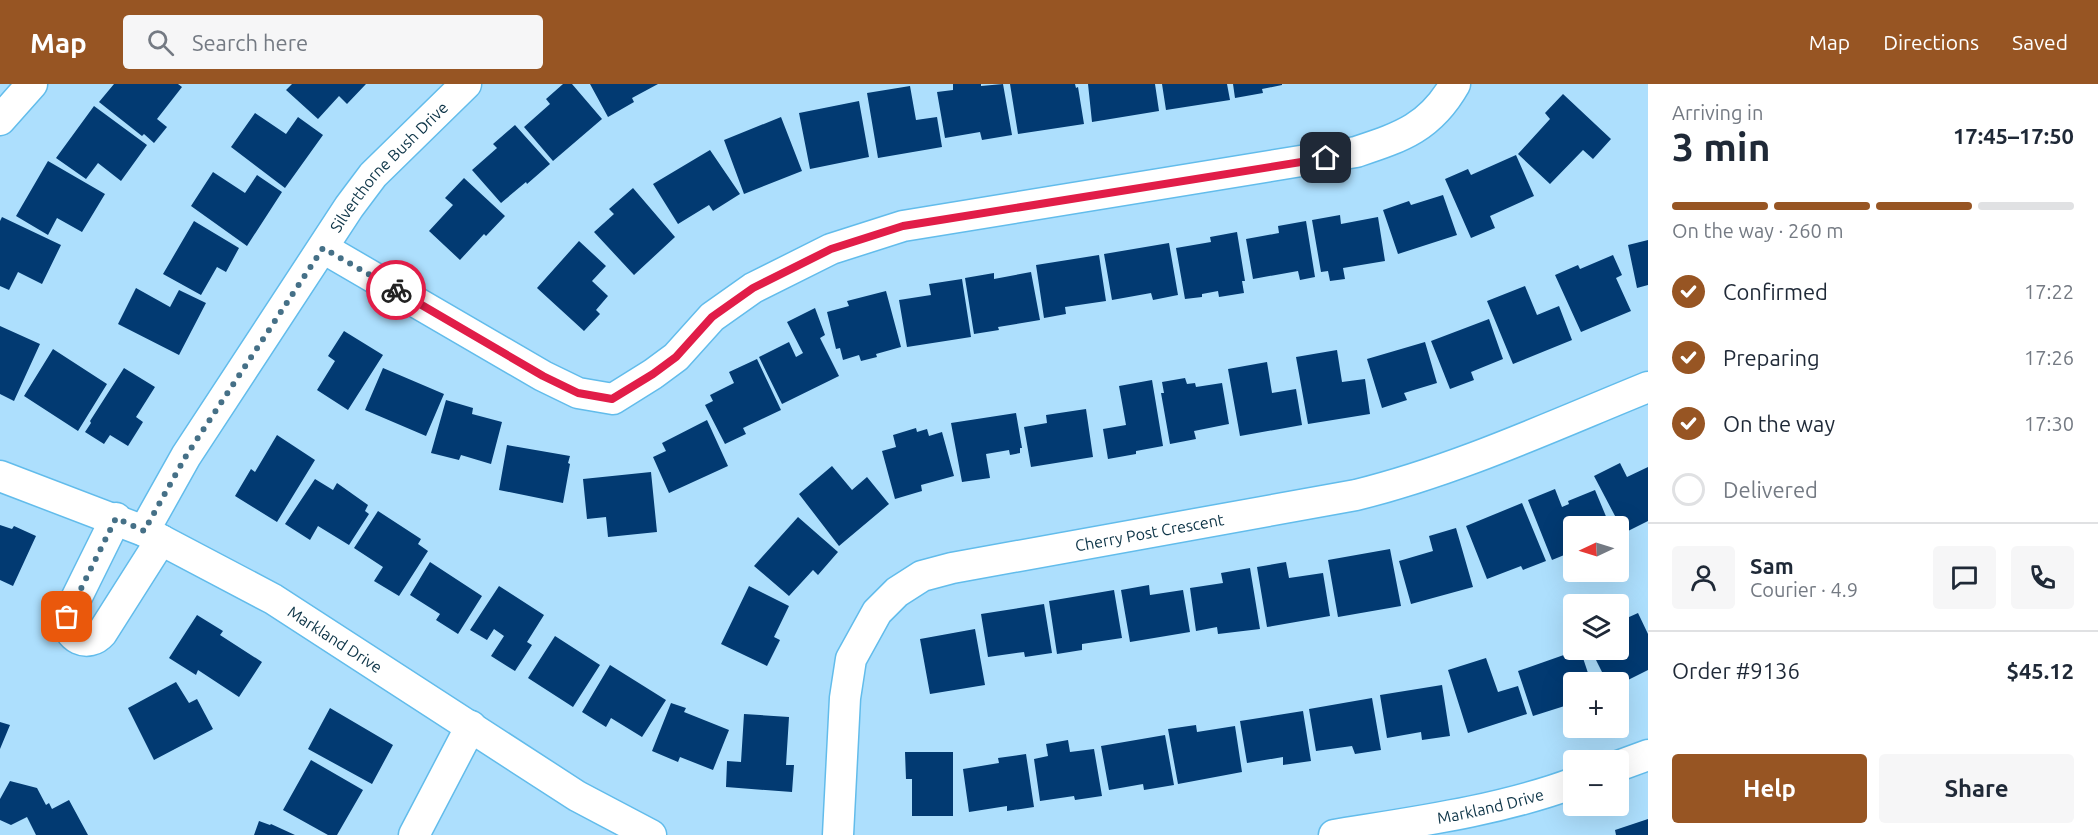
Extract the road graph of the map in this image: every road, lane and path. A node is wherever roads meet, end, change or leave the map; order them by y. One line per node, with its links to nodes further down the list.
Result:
1 (32, 84): 4 (street)
2 (466, 84): 5 (street, Silverthorne Bush Drive)
3 (1455, 84): 5 (street)
4 (0, 120)
5 (323, 248): 9 (street, Silverthorne Bush Drive)
6 (1648, 387): 16 (street, Cherry Post Crescent)
7 (0, 476): 8 (street, Markland Drive)
8 (116, 518): 9 (street, Markland Drive); 9 (street, Silverthorne Bush Drive)
9 (152, 535): 10 (street, Markland Drive)
10 (471, 726): 14 (street); 15 (street, Markland Drive)
11 (1648, 755): 12 (street)
12 (1629, 762)
13 (1563, 787): 17 (street, Markland Drive)
14 (414, 835)
15 (651, 835)
16 (838, 835)
17 (1334, 835)

